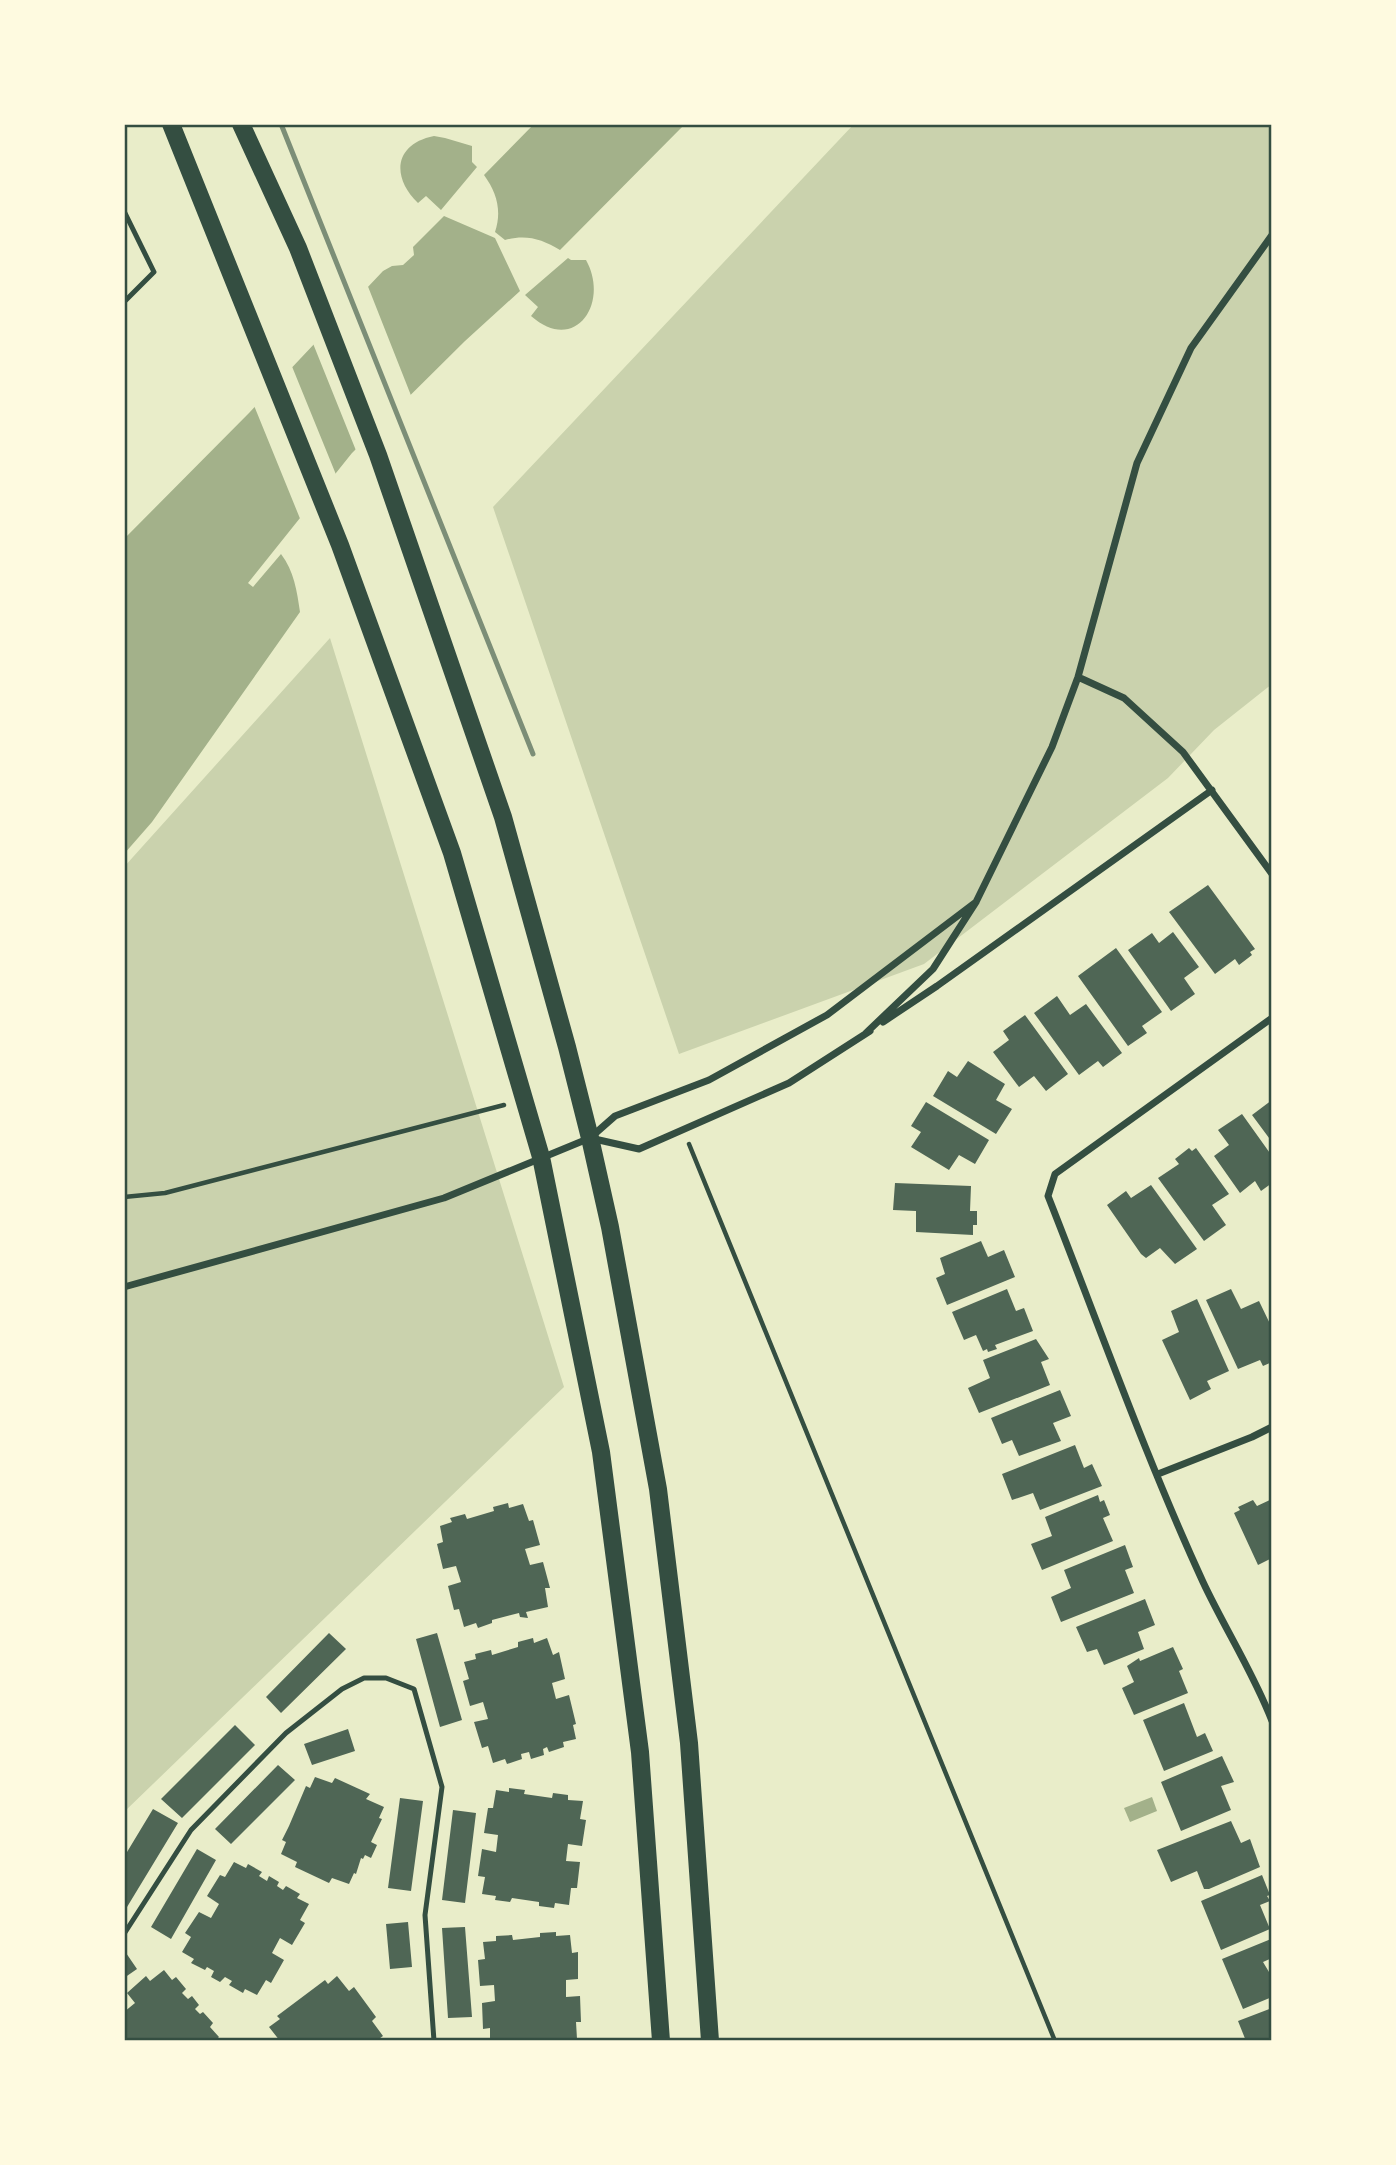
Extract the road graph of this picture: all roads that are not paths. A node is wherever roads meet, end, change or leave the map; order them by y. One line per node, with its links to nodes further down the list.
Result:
1 (171, 124): 13 (main road)
2 (241, 124): 12 (main road)
3 (124, 211): 5 (lane)
4 (1272, 235): 6 (street)
5 (124, 302)
6 (1078, 677): 7 (street); 9 (street)
7 (1212, 790): 8 (street); 11 (street)
8 (1272, 874)
9 (976, 902): 11 (street); 12 (street)
10 (1272, 1018): 16 (street)
11 (866, 1033): 12 (street)
12 (590, 1138): 13 (street); 21 (main road)
13 (541, 1157): 14 (street); 20 (main road)
14 (124, 1287)
15 (1272, 1427): 16 (street)
16 (1157, 1474): 17 (street)
17 (1272, 1721)
18 (124, 1934): 19 (lane)
19 (434, 2041)
20 (661, 2041)
21 (710, 2041)

